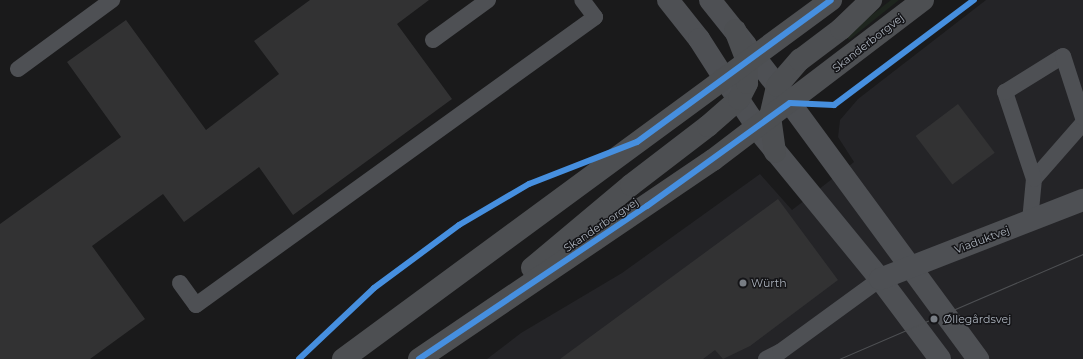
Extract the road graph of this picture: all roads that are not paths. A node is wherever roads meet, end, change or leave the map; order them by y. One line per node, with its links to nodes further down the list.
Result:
1 (112, 0): 11 (lane)
2 (488, 0): 9 (lane)
3 (582, 0): 23 (lane)
4 (668, 0): 12 (street)
5 (710, 0): 10 (street)
6 (830, 0): 10 (main road)
7 (871, 0): 13 (main road)
8 (923, 0): 13 (main road, Skanderborgvej)
9 (433, 40)
10 (750, 59): 12 (main road); 13 (street); 14 (main road)
11 (18, 68)
12 (724, 78): 14 (street); 25 (main road)
13 (783, 95): 16 (main road, Skanderborgvej); 21 (street)
14 (738, 99): 16 (street); 24 (main road)
15 (1083, 118): 18 (lane)
16 (763, 122): 22 (street); 24 (main road, Skanderborgvej)
17 (1083, 123): 18 (lane)
18 (1034, 179): 20 (lane)
19 (1083, 200): 20 (street, Viaduktvej)
20 (1030, 221): 21 (street, Viaduktvej)
21 (912, 267): 22 (street, Viaduktvej); 29 (street)
22 (880, 279): 27 (lane); 28 (street)
23 (180, 283)
24 (441, 344): 26 (main road, Skanderborgvej)
25 (343, 359)
26 (420, 359)
27 (766, 359)
28 (940, 359)
29 (978, 359)

